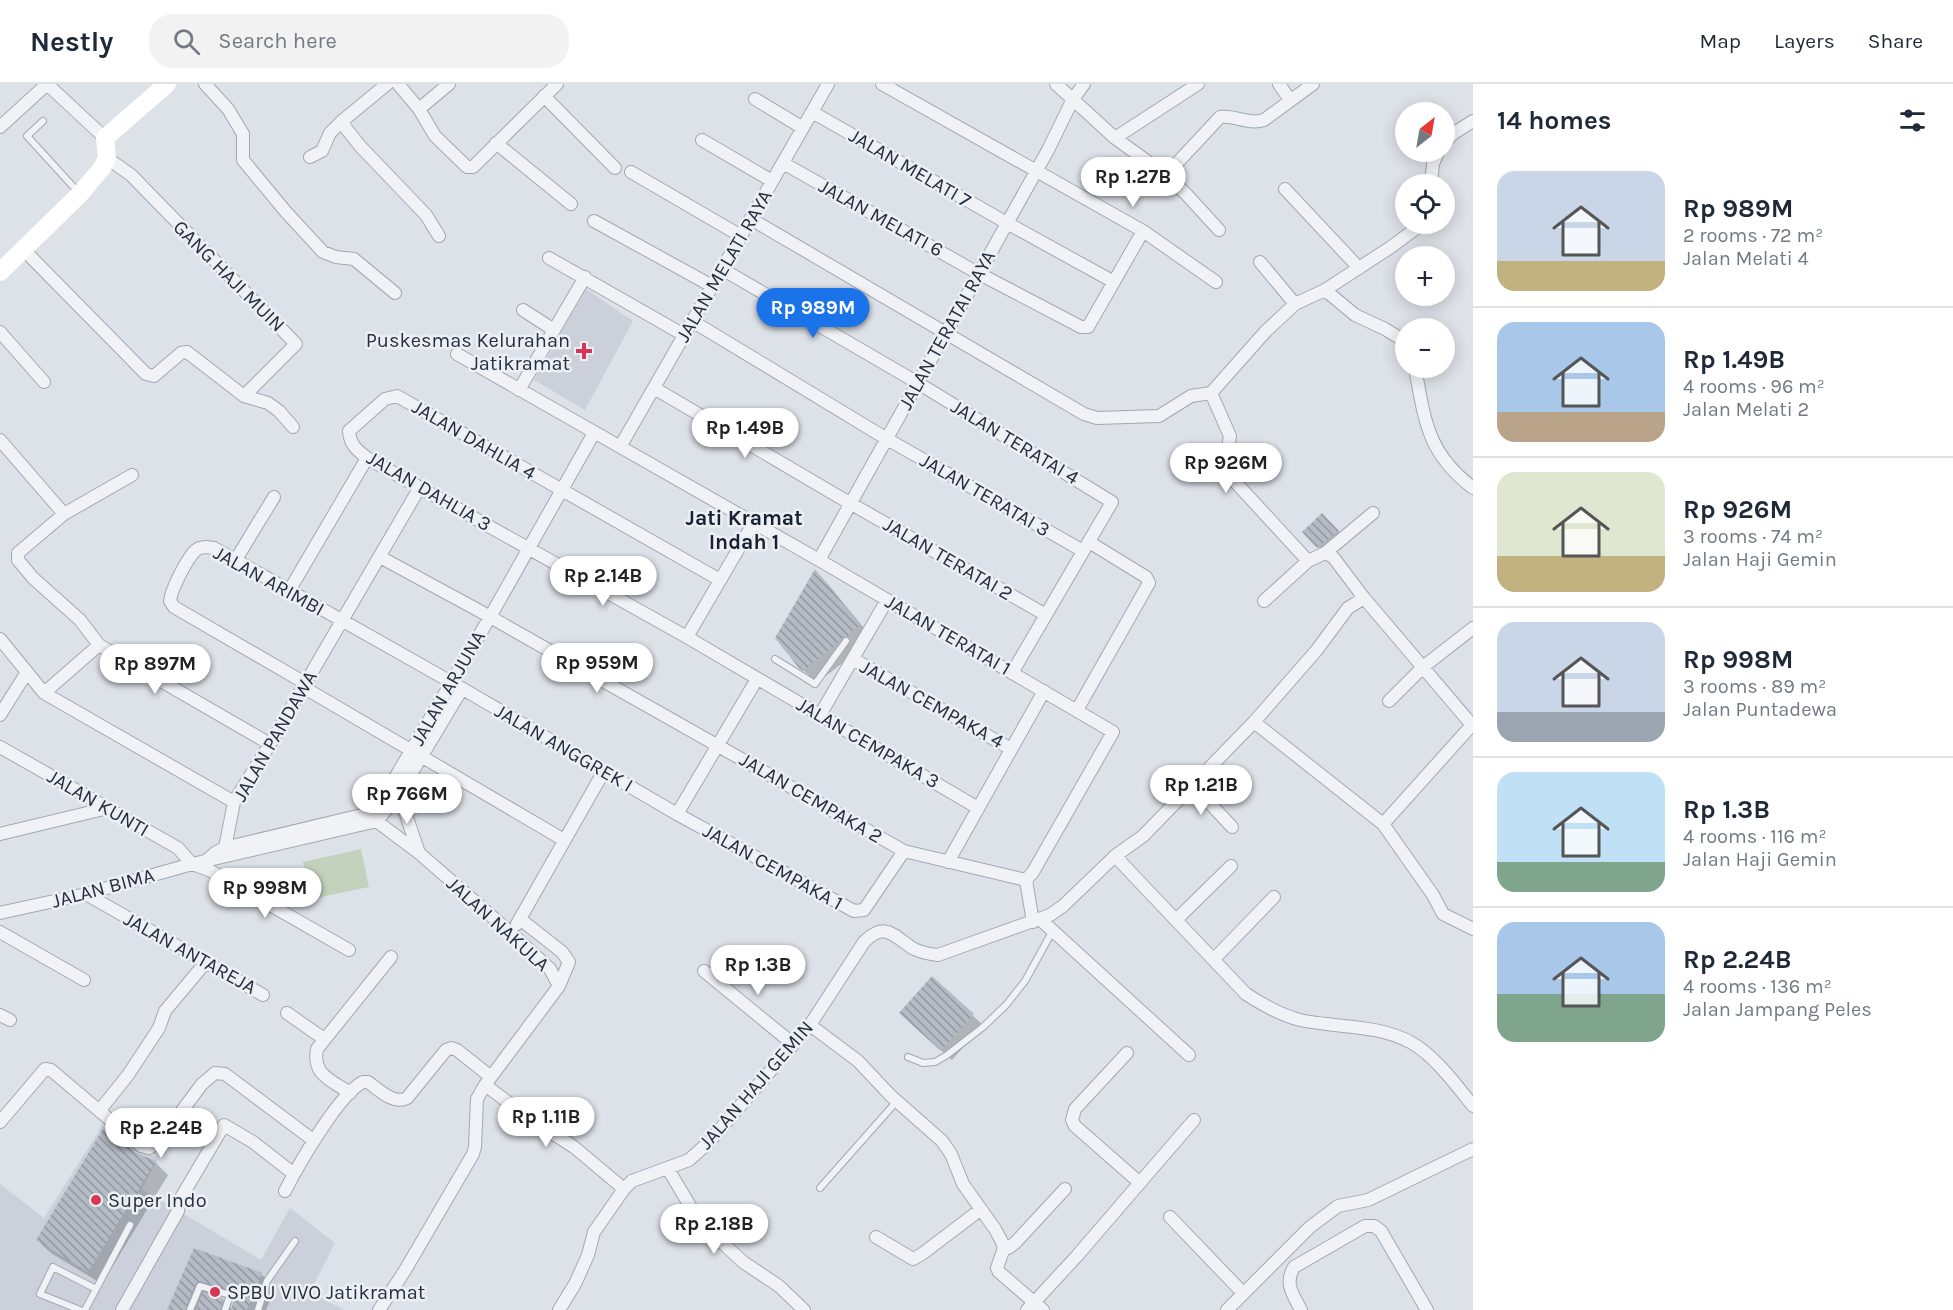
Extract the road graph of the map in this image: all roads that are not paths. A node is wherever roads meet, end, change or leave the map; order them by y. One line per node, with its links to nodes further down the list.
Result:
1 (47, 84): 24 (street); 27 (street)
2 (168, 84): 27 (street)
3 (205, 84): 62 (street)
4 (387, 84): 23 (street)
5 (398, 84): 19 (street)
6 (449, 84): 19 (street)
7 (557, 84): 15 (street)
8 (828, 84): 20 (street, JALAN MELATI RAYA)
9 (882, 84): 35 (street)
10 (1056, 84): 17 (street)
11 (1084, 84): 17 (street, JALAN TERATAI RAYA)
12 (1198, 84): 28 (street)
13 (1279, 84): 18 (street)
14 (1313, 84): 18 (street)
15 (544, 96): 30 (street); 34 (street)
16 (755, 99): 25 (street)
17 (1073, 99): 28 (street); 35 (street, JALAN TERATAI RAYA)
18 (1290, 100): 37 (street)
19 (419, 109): 30 (street)
20 (812, 112): 25 (street, JALAN MELATI RAYA); 44 (street, JALAN MELATI 7)
21 (1473, 121): 26 (street)
22 (44, 122): 40 (lane)
23 (341, 122): 31 (street); 48 (street)
24 (0, 127)
25 (803, 128): 33 (street, JALAN MELATI RAYA)
26 (1455, 132)
27 (105, 138): 32 (street)
28 (1116, 138): 37 (street)
29 (702, 140): 38 (street)
30 (496, 143): 41 (street)
31 (310, 157)
32 (107, 158): 40 (street); 78 (street, GANG HAJI MUIN)
33 (783, 163): 38 (street, JALAN MELATI RAYA); 56 (street, JALAN MELATI 6)
34 (615, 168)
35 (1037, 170): 44 (street, JALAN TERATAI RAYA); 46 (street)
36 (631, 172): 49 (street)
37 (1166, 175): 45 (street)
38 (772, 181): 42 (street, JALAN MELATI RAYA)
39 (1285, 189): 53 (street)
40 (80, 194): 50 (street)
41 (571, 204)
42 (751, 219): 49 (street, JALAN MELATI RAYA); 68 (street)
43 (594, 220): 60 (street)
44 (1007, 223): 56 (street, JALAN TERATAI RAYA); 58 (street, JALAN MELATI 7)
45 (1219, 230)
46 (1143, 231): 58 (street); 59 (street)
47 (1408, 234): 53 (street)
48 (439, 236)
49 (741, 236): 54 (street, JALAN MELATI RAYA)
50 (24, 250): 55 (street); 78 (street)
51 (549, 258): 57 (street)
52 (1260, 262): 63 (street)
53 (1359, 268): 61 (street)
54 (722, 269): 60 (street, JALAN MELATI RAYA); 74 (street, JALAN TERATAI 4)
55 (0, 272)
56 (979, 274): 58 (street, JALAN MELATI 6); 68 (street, JALAN TERATAI RAYA)
57 (585, 277): 66 (street); 69 (street)
58 (1114, 282)
59 (1216, 282)
60 (712, 286): 65 (street, JALAN MELATI RAYA)
61 (1325, 290): 63 (street); 70 (street)
62 (395, 293)
63 (1295, 304): 77 (street)
64 (523, 310): 66 (street)
65 (692, 321): 69 (street, JALAN MELATI RAYA); 82 (street, JALAN TERATAI 3)
66 (554, 330): 76 (street)
67 (0, 332): 73 (street)
68 (946, 333): 74 (street, JALAN TERATAI RAYA); 77 (street)
69 (684, 335): 75 (street, JALAN MELATI RAYA)
70 (1395, 335)
71 (457, 354): 76 (street, JALAN TERATAI 1)
72 (1417, 378): 88 (street)
73 (44, 382)
74 (918, 383): 82 (street, JALAN TERATAI RAYA); 95 (street, JALAN TERATAI 4)
75 (654, 388): 84 (street, JALAN MELATI RAYA); 91 (street, JALAN TERATAI 2)
76 (519, 390): 81 (street, JALAN TERATAI 1)
77 (1211, 393): 101 (street)
78 (244, 396): 80 (street)
79 (385, 399): 85 (street, JALAN DAHLIA 3); 89 (street, JALAN DAHLIA 4)
80 (293, 428)
81 (594, 434): 84 (street, JALAN TERATAI 1); 89 (street, JALAN ARJUNA)
82 (887, 439): 91 (street, JALAN TERATAI RAYA); 95 (street, JALAN TERATAI 3)
83 (0, 440): 93 (street)
84 (620, 447): 94 (street, JALAN TERATAI 1)
85 (367, 458): 87 (street, JALAN DAHLIA 3); 103 (street)
86 (132, 475): 93 (street)
87 (420, 487): 96 (street, JALAN DAHLIA 3); 98 (street, JALAN PANDAWA)
88 (1473, 488)
89 (561, 490): 96 (street, JALAN ARJUNA); 102 (street, JALAN DAHLIA 4)
90 (274, 497): 100 (street)
91 (851, 504): 99 (street, JALAN TERATAI RAYA); 107 (street, JALAN TERATAI 2)
92 (1373, 513): 97 (street)
93 (64, 514): 114 (street)
94 (753, 524): 99 (street, JALAN TERATAI 1); 102 (street)
95 (1086, 547): 107 (street); 128 (street, JALAN TERATAI 3)
96 (529, 548): 108 (street, JALAN ARJUNA); 111 (street, JALAN DAHLIA 3)
97 (1325, 553): 101 (street); 104 (street)
98 (380, 557): 108 (street, JALAN CEMPAKA 2); 109 (street, JALAN PANDAWA)
99 (819, 560): 105 (street, JALAN TERATAI 1)
100 (235, 561): 103 (street, JALAN ARIMBI); 123 (street, JALAN ARIMBI)
101 (1308, 561): 106 (street)
102 (720, 580): 111 (street)
103 (289, 591): 109 (street, JALAN ARIMBI)
104 (1364, 598): 118 (street); 131 (street, JALAN HAJI GEMIN)
105 (887, 600): 116 (street); 121 (street, JALAN TERATAI 1)
106 (1264, 601)
107 (1046, 615): 121 (street)
108 (490, 617): 124 (street, JALAN ARJUNA); 134 (street, JALAN CEMPAKA 2)
109 (342, 621): 123 (street, JALAN PANDAWA); 124 (street, JALAN ARIMBI)
110 (1473, 628): 118 (street)
111 (687, 637): 122 (street, JALAN CEMPAKA 3)
112 (0, 639): 119 (street)
113 (846, 641): 117 (lane)
114 (99, 645): 126 (street); 133 (street)
115 (775, 659): 117 (lane)
116 (853, 659): 120 (street); 136 (street, JALAN CEMPAKA 4)
117 (831, 664): 120 (lane)
118 (1423, 667): 127 (street); 132 (street)
119 (27, 672): 126 (street); 129 (street)
120 (846, 672): 130 (street)
121 (1012, 673): 125 (street, JALAN TERATAI 1)
122 (757, 679): 130 (street, JALAN CEMPAKA 3); 134 (street)
123 (304, 685): 133 (street, JALAN PANDAWA); 137 (street)
124 (457, 686): 137 (street, JALAN ARJUNA); 138 (street, JALAN ANGGREK I)
125 (1044, 691): 128 (street, JALAN TERATAI 1); 136 (street)
126 (44, 693): 141 (street)
127 (1389, 701)
128 (1077, 710): 157 (street, JALAN TERATAI 1)
129 (0, 715)
130 (820, 715): 143 (street, JALAN CEMPAKA 3)
131 (1254, 722): 139 (street, JALAN HAJI GEMIN); 146 (street)
132 (1473, 726): 146 (street)
133 (270, 744): 141 (street, JALAN PANDAWA)
134 (718, 745): 144 (street); 150 (street, JALAN CEMPAKA 2)
135 (0, 747): 142 (street, JALAN KUNTI)
136 (1011, 748): 143 (street)
137 (416, 753): 140 (street, JALAN ARJUNA); 149 (street)
138 (604, 771): 144 (street, JALAN ANGGREK I); 149 (street)
139 (1193, 785): 147 (street); 153 (street, JALAN HAJI GEMIN)
140 (394, 791): 145 (street, JALAN ARJUNA); 152 (street)
141 (234, 802): 151 (street, JALAN PANDAWA)
142 (108, 808): 148 (street); 155 (street, JALAN KUNTI)
143 (978, 808): 154 (street)
144 (677, 814): 150 (street, JALAN CEMPAKA 1)
145 (372, 817): 151 (street); 152 (street, JALAN NAKULA)
146 (1383, 824): 164 (street)
147 (1232, 827)
148 (0, 834)
149 (564, 840): 161 (street)
150 (904, 852): 154 (street)
151 (224, 853): 155 (street, JALAN BIMA)
152 (419, 853): 167 (street, JALAN NAKULA)
153 (1115, 856): 162 (street); 163 (street, JALAN HAJI GEMIN)
154 (948, 862): 157 (street)
155 (192, 864): 158 (street, JALAN BIMA); 168 (street, JALAN KUNTI)
156 (1231, 866): 162 (street)
157 (1026, 880): 163 (street)
158 (86, 894): 160 (street, JALAN BIMA); 171 (street, JALAN ANTAREJA)
159 (1274, 897): 170 (street)
160 (0, 913)
161 (520, 918): 167 (street); 174 (street, JALAN NAKULA)
162 (1176, 920): 170 (street)
163 (1037, 921): 166 (street); 177 (street, JALAN HAJI GEMIN)
164 (1473, 928)
165 (0, 932): 173 (street)
166 (1052, 932): 181 (street); 182 (lane)
167 (511, 933): 174 (street, JALAN NAKULA)
168 (348, 950)
169 (391, 957): 178 (street)
170 (1214, 959): 186 (street)
171 (206, 962): 175 (street, JALAN ANTAREJA); 187 (street)
172 (704, 971): 179 (street)
173 (84, 980)
174 (559, 986): 183 (street)
175 (263, 995)
176 (287, 1013): 178 (street)
177 (810, 1025): 179 (street, JALAN HAJI GEMIN); 185 (street)
178 (324, 1039): 184 (street)
179 (793, 1044): 192 (street, JALAN HAJI GEMIN)
180 (1127, 1053): 194 (street)
181 (1189, 1055)
182 (908, 1057)
183 (488, 1081): 184 (street); 196 (street); 214 (street)
184 (350, 1093): 190 (street)
185 (898, 1101): 195 (lane); 199 (street)
186 (1473, 1106)
187 (100, 1110): 189 (street); 190 (street)
188 (1194, 1120): 194 (street)
189 (0, 1122)
190 (313, 1140): 193 (street)
191 (1473, 1149): 206 (street)
192 (668, 1169): 196 (street, JALAN HAJI GEMIN); 216 (street)
193 (294, 1174): 198 (street); 210 (street)
194 (1140, 1183): 207 (street)
195 (820, 1188)
196 (624, 1189): 215 (street, JALAN HAJI GEMIN)
197 (1065, 1189): 204 (street)
198 (285, 1191)
199 (980, 1210): 202 (street); 204 (street)
200 (1170, 1217): 206 (street)
201 (130, 1225): 205 (lane)
202 (876, 1237)
203 (294, 1241): 213 (lane)
204 (1004, 1248): 207 (street)
205 (96, 1289): 208 (lane); 209 (lane)
206 (1243, 1293): 217 (street)
207 (1035, 1307)
208 (80, 1310)
209 (85, 1310)
210 (122, 1310)
211 (190, 1310): 212 (lane)
212 (225, 1310)
213 (258, 1310)
214 (379, 1310)
215 (559, 1310)
216 (804, 1310)
217 (1227, 1310)
218 (1301, 1310): 219 (street)
219 (1427, 1310)

